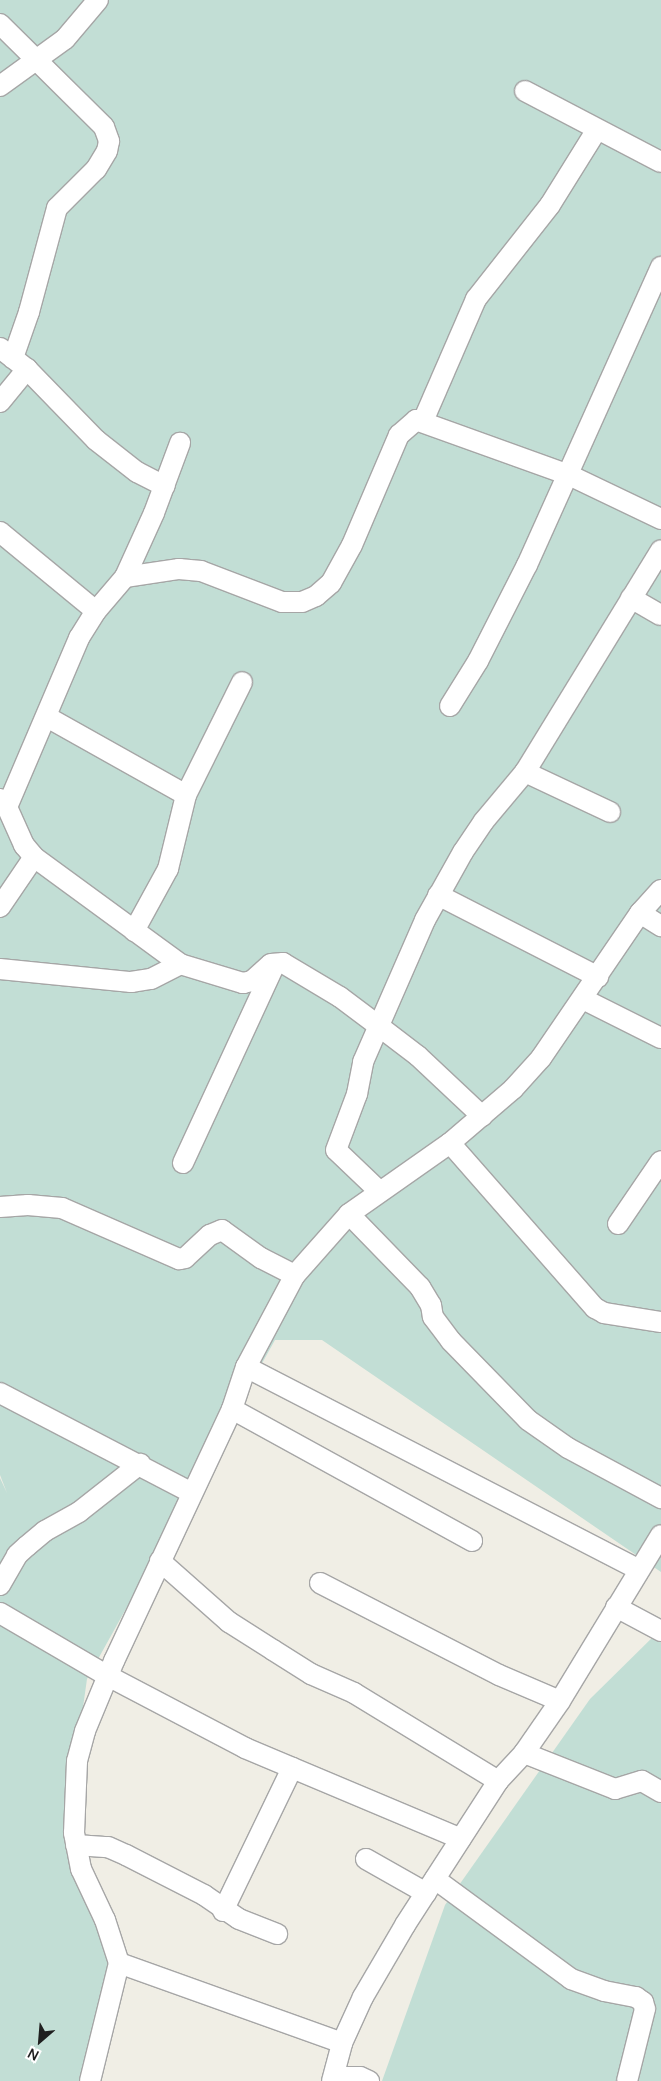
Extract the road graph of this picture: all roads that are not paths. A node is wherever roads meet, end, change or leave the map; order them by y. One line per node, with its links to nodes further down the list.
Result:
1 (98, 0): 3 (street)
2 (0, 24): 3 (street)
3 (38, 60): 4 (street); 9 (street)
4 (0, 86)
5 (525, 91): 6 (street)
6 (596, 131): 7 (street); 11 (street)
7 (661, 162)
8 (658, 279): 13 (street)
9 (14, 358): 10 (street); 14 (street)
10 (0, 402)
11 (423, 421): 13 (street); 18 (street)
12 (180, 443): 14 (street)
13 (569, 475): 15 (street); 23 (street)
14 (165, 486): 18 (street)
15 (661, 519)
16 (0, 532): 20 (street)
17 (661, 550): 19 (street)
18 (125, 577): 20 (street)
19 (631, 598): 21 (street); 25 (street)
20 (96, 611): 24 (street)
21 (661, 615)
22 (242, 682): 26 (street)
23 (450, 706)
24 (48, 717): 26 (street); 27 (street)
25 (525, 772): 28 (street); 31 (street)
26 (186, 795): 35 (street)
27 (4, 803): 29 (street)
28 (610, 812)
29 (34, 857): 32 (street); 35 (street)
30 (661, 890): 33 (street)
31 (438, 895): 39 (street); 41 (street)
32 (0, 907)
33 (640, 914): 34 (street); 39 (street)
34 (661, 926)
35 (134, 931): 37 (street)
36 (276, 962): 37 (street); 41 (street); 46 (street)
37 (180, 964): 38 (street)
38 (0, 969)
39 (598, 977): 40 (street)
40 (584, 999): 42 (street); 43 (street)
41 (380, 1027): 43 (street); 47 (street)
42 (661, 1038)
43 (482, 1116): 44 (street)
44 (450, 1143): 47 (street); 52 (street)
45 (661, 1161): 50 (street)
46 (183, 1163)
47 (379, 1191): 49 (street)
48 (0, 1207): 51 (street)
49 (349, 1214): 51 (street); 58 (street)
50 (618, 1224)
51 (295, 1276): 53 (street)
52 (661, 1322)
53 (246, 1367): 55 (street); 62 (street)
54 (0, 1394): 56 (street)
55 (232, 1409): 57 (street); 60 (street)
56 (140, 1464): 57 (street); 64 (street)
57 (192, 1493): 61 (street)
58 (661, 1498)
59 (661, 1535): 62 (street)
60 (472, 1541)
61 (160, 1561): 68 (street); 72 (street)
62 (639, 1570): 65 (street)
63 (320, 1584): 69 (street)
64 (0, 1585)
65 (616, 1607): 67 (street); 69 (street)
66 (0, 1613): 68 (street)
67 (661, 1631)
68 (108, 1676): 71 (street); 75 (street)
69 (560, 1701): 70 (street)
70 (524, 1753): 72 (street); 73 (street)
71 (292, 1768): 74 (street); 78 (street)
72 (498, 1781): 74 (street)
73 (661, 1792)
74 (461, 1839): 77 (street)
75 (76, 1845): 78 (street); 80 (street)
76 (366, 1859): 77 (street)
77 (431, 1886): 81 (street); 85 (street)
78 (223, 1911): 79 (street)
79 (277, 1934)
80 (119, 1963): 81 (street); 83 (street)
81 (342, 2043): 82 (street)
82 (333, 2079): 84 (street)
83 (90, 2081)
84 (369, 2081)
85 (627, 2081)

